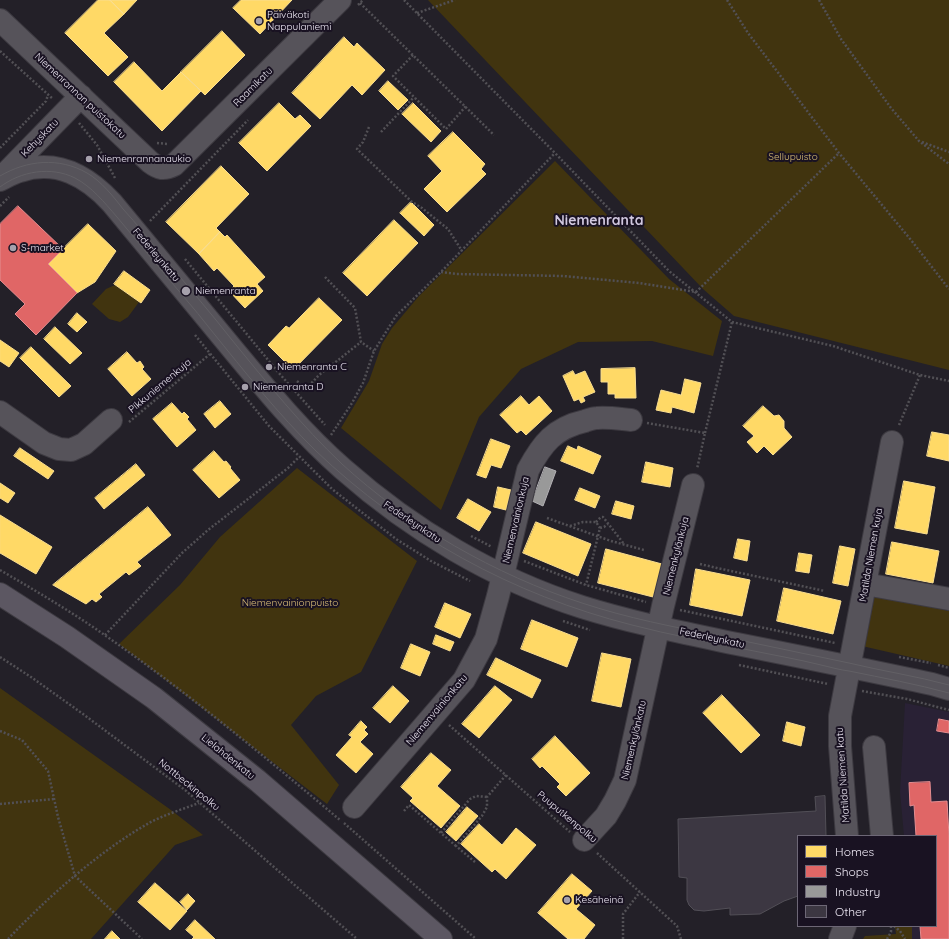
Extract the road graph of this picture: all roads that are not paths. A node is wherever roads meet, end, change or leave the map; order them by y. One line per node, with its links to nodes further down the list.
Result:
1 (350, 1): 4 (street, Raamikatu)
2 (0, 20): 3 (street, Niemenrannan puistokatu)
3 (74, 104): 4 (street, Niemenrannan puistokatu); 5 (street, Kehyskatu)
4 (163, 169)
5 (0, 180): 11 (street, Federleynkatu)
6 (0, 412): 8 (street)
7 (631, 420): 11 (street, Niemenvainionkuja)
8 (118, 422)
9 (892, 442): 12 (street, Matilda Niemen kuja)
10 (693, 485): 15 (street, Niemenkylänkuja)
11 (503, 576): 15 (street, Federleynkatu); 19 (street, Niemenvainionkatu)
12 (865, 584): 14 (street); 16 (street, Matilda Niemen kuja)
13 (0, 594): 24 (main road, Lielahdenkatu)
14 (949, 599)
15 (658, 627): 16 (street, Federleynkatu); 22 (street, Niemenkylänkatu)
16 (847, 677): 17 (street, Federleynkatu); 20 (street, Matilda Niemen katu)
17 (949, 689)
18 (874, 747): 21 (street)
19 (354, 807)
20 (847, 835)
21 (882, 835)
22 (584, 840)
23 (845, 927): 25 (street)
24 (441, 939)
25 (840, 939)

